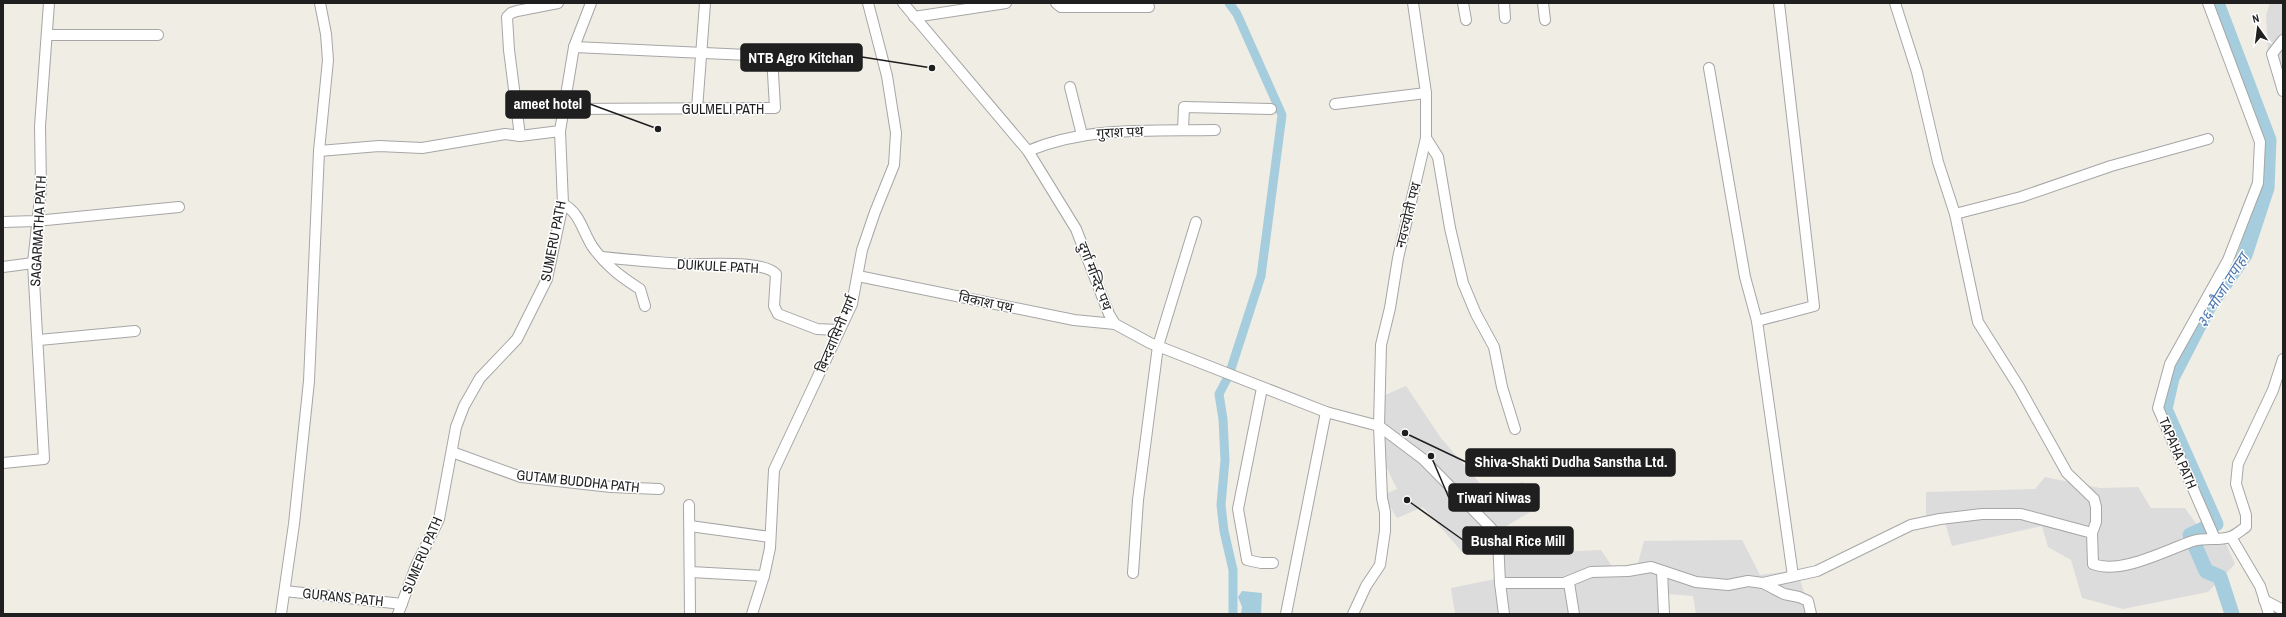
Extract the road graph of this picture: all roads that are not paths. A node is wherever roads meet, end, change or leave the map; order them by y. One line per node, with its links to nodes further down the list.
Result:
1 (49, 3): 22 (street, SAGARMATHA PATH)
2 (320, 3): 43 (street)
3 (558, 3): 39 (street)
4 (591, 3): 25 (street, SUMERU PATH)
5 (705, 3): 26 (street)
6 (868, 3): 53 (street, बिन्दवासिनी मार्ग)
7 (903, 3): 18 (street, दुर्गा मन्दिर पथ)
8 (1006, 3): 18 (street)
9 (1056, 3): 17 (street)
10 (1413, 3): 30 (street, नवज्योती पथ)
11 (1463, 3): 20 (street)
12 (1504, 3): 19 (street)
13 (1543, 3): 21 (street)
14 (1779, 3): 55 (street)
15 (1895, 3): 46 (street)
16 (2208, 3): 74 (street, TAPAHA PATH)
17 (1149, 7)
18 (914, 17): 42 (street, दुर्गा मन्दिर पथ)
19 (1505, 18)
20 (1466, 20)
21 (1545, 20)
22 (48, 35): 23 (street); 47 (street, SAGARMATHA PATH)
23 (158, 35)
24 (2283, 40): 29 (street)
25 (574, 47): 26 (street, GULMELI PATH); 32 (street, SUMERU PATH)
26 (702, 54): 33 (street); 33 (street, GULMELI PATH)
27 (1709, 68): 55 (street)
28 (1070, 87): 38 (street)
29 (2283, 91)
30 (1426, 93): 31 (street); 40 (street, नवज्योती पथ)
31 (1335, 104)
32 (564, 109): 33 (street, GULMELI PATH); 37 (street, SUMERU PATH)
33 (697, 109)
34 (1271, 109): 35 (street)
35 (1183, 130): 36 (street, गुराश पथ); 38 (street, गुराश पथ)
36 (1215, 130)
37 (560, 131): 39 (street); 44 (street, SUMERU PATH)
38 (1082, 135): 42 (street, गुराश पथ)
39 (520, 136): 43 (street)
40 (1426, 138): 64 (street, नवज्योती पथ); 65 (street)
41 (2208, 140): 46 (street)
42 (1028, 151): 56 (street, दुर्गा मन्दिर पथ)
43 (319, 152): 84 (street)
44 (563, 204): 50 (street); 66 (street, SUMERU PATH)
45 (179, 207): 47 (street)
46 (1955, 214): 71 (street)
47 (36, 221): 48 (street); 51 (street, SAGARMATHA PATH)
48 (3, 222)
49 (1196, 222): 60 (street)
50 (602, 257): 54 (street); 57 (street, DUIKULE PATH)
51 (33, 264): 52 (street); 59 (street, SAGARMATHA PATH)
52 (3, 266)
53 (858, 276): 56 (street, विकाश पथ); 57 (street, बिन्दवासिनी मार्ग)
54 (646, 306)
55 (1757, 321): 80 (street)
56 (1115, 324): 60 (street, दुर्गा मन्दिर पथ)
57 (838, 330): 72 (street, बिन्दवासिनी मार्ग)
58 (135, 331): 59 (street)
59 (39, 340): 67 (street, SAGARMATHA PATH)
60 (1158, 346): 62 (street, दुर्गा मन्दिर पथ); 78 (street)
61 (2283, 359): 73 (street)
62 (1262, 388): 63 (street, दुर्गा मन्दिर पथ); 75 (street)
63 (1326, 412): 64 (street, दुर्गा मन्दिर पथ); 92 (street)
64 (1379, 426): 81 (street); 93 (street, नवज्योती पथ)
65 (1514, 429)
66 (452, 452): 68 (street, GUTAM BUDDHA PATH); 86 (street, SUMERU PATH)
67 (3, 463)
68 (659, 489)
69 (689, 505): 70 (street)
70 (690, 526): 72 (street); 77 (street)
71 (2092, 533): 74 (street); 80 (street)
72 (770, 537): 79 (street, बिन्दवासिनी मार्ग)
73 (2231, 537): 74 (street); 85 (street)
74 (2215, 539)
75 (1273, 563)
76 (1662, 571): 82 (street); 83 (street); 96 (street)
77 (691, 572): 79 (street); 90 (street)
78 (1133, 573)
79 (764, 576): 91 (street, बिन्दवासिनी मार्ग)
80 (1793, 576): 83 (street)
81 (1500, 583): 82 (street); 94 (street)
82 (1570, 583): 95 (street)
83 (1763, 583): 97 (street)
84 (284, 591): 86 (street, GURANS PATH); 88 (street)
85 (2264, 600): 87 (street); 98 (street)
86 (402, 604): 89 (street, SUMERU PATH)
87 (2283, 610)
88 (281, 614)
89 (398, 614)
90 (690, 614)
91 (752, 614)
92 (1286, 614)
93 (1353, 614)
94 (1504, 614)
95 (1574, 614)
96 (1664, 614)
97 (1810, 614)
98 (2269, 614)

